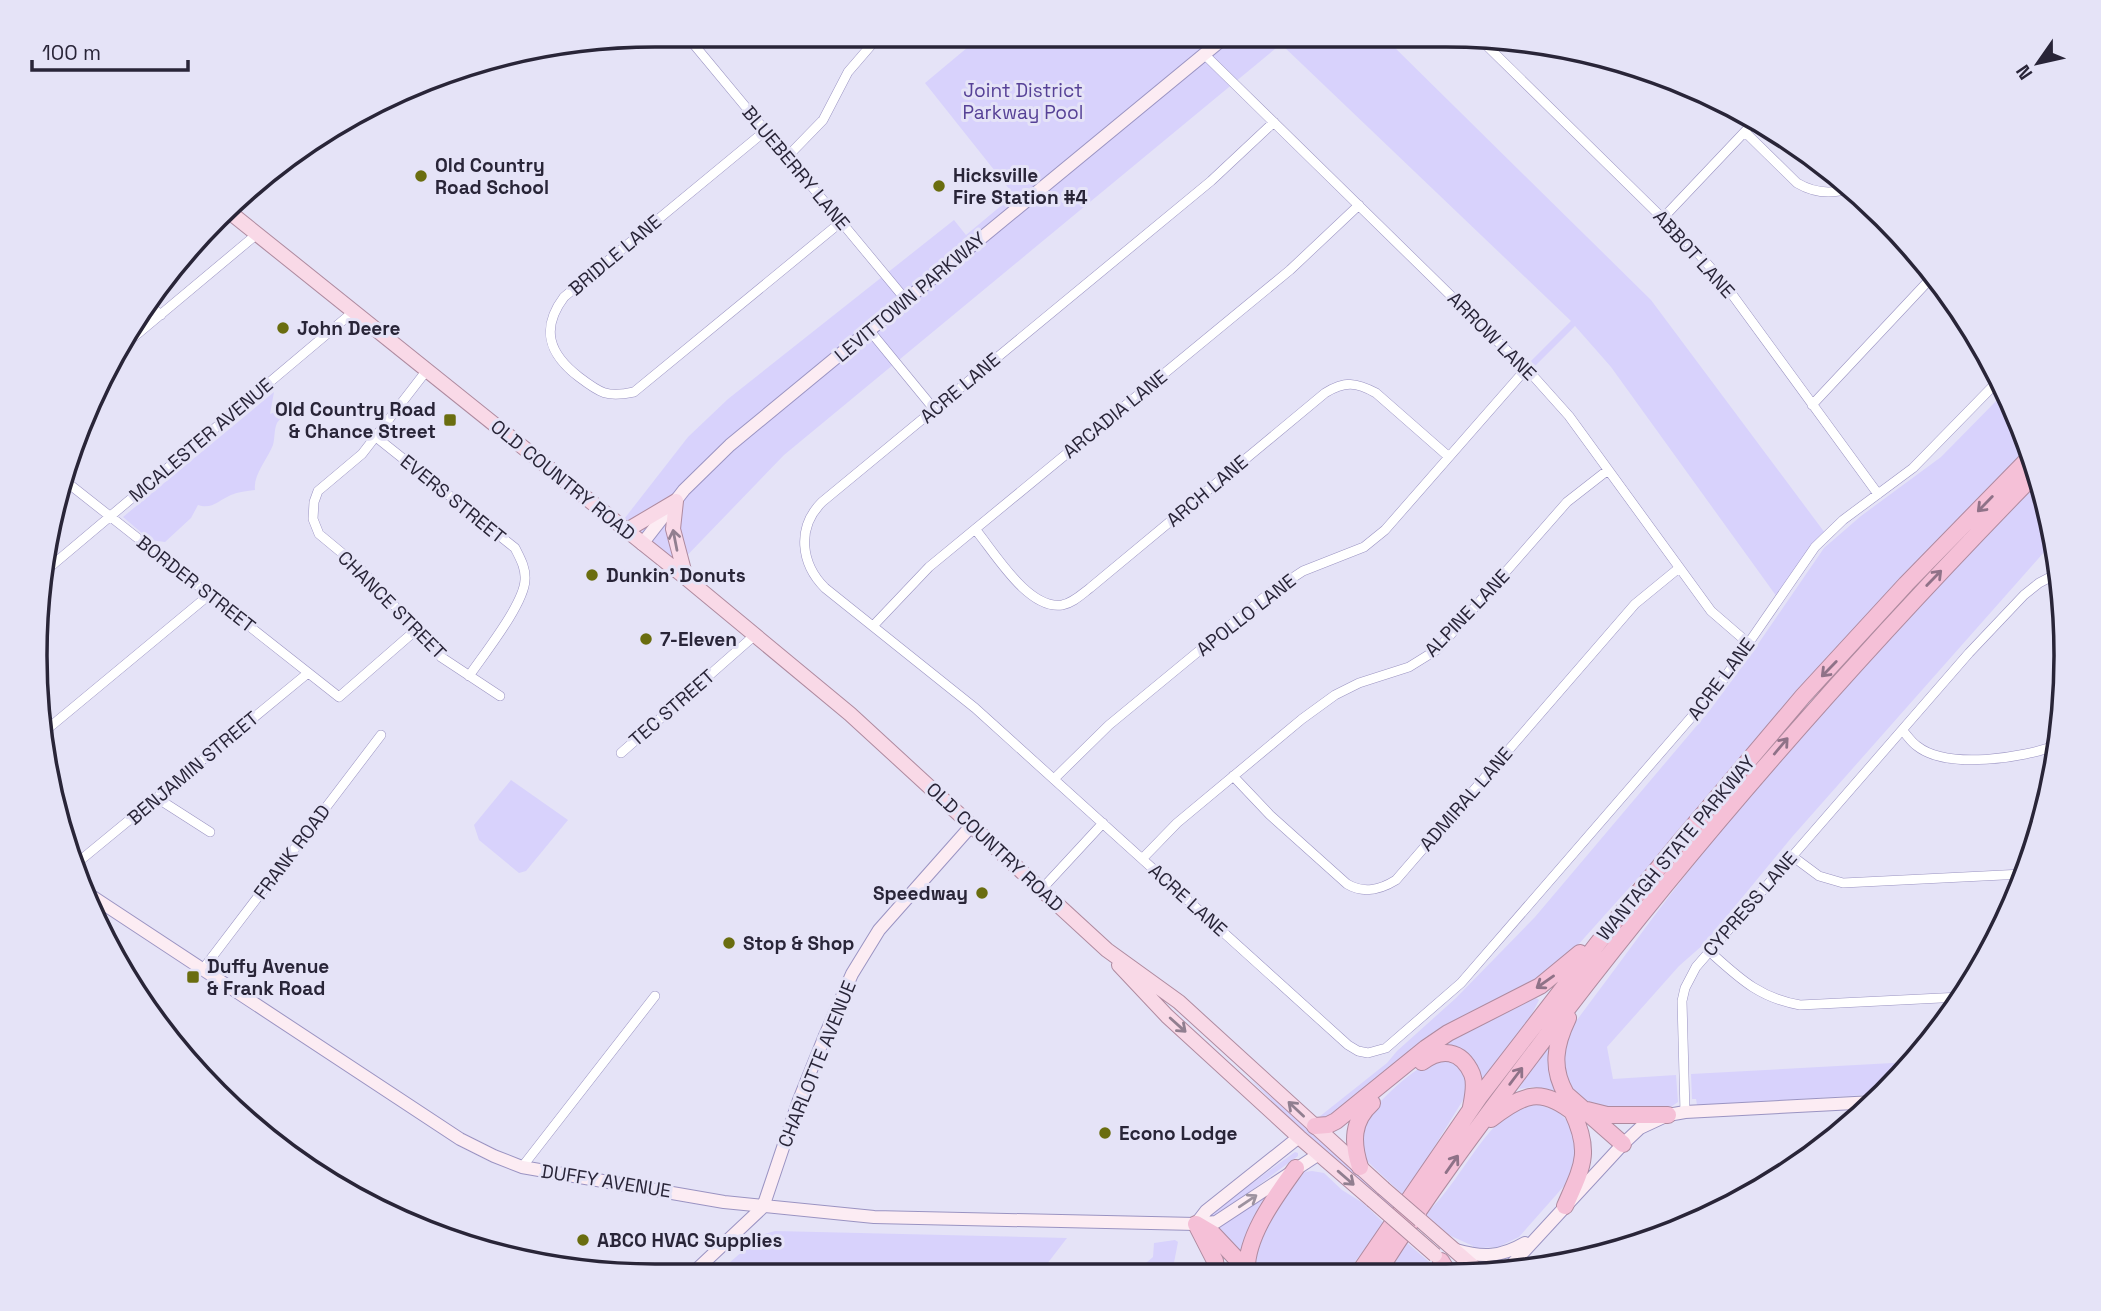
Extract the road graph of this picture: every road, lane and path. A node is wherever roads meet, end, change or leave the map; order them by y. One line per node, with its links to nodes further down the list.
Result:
1 (696, 47): 8 (street, BLUEBERRY LANE)
2 (870, 47): 10 (street)
3 (1214, 47): 5 (street, LEVITTOWN PARKWAY)
4 (1491, 49): 14 (street, ABBOT LANE)
5 (1205, 55): 6 (street, ARROW LANE); 18 (street, LEVITTOWN PARKWAY)
6 (1274, 122): 12 (street, ARROW LANE); 28 (street, ACRE LANE)
7 (1748, 128): 9 (street)
8 (765, 131): 10 (street, BLUEBERRY LANE); 15 (street, BRIDLE LANE)
9 (1745, 132): 11 (street); 14 (street)
10 (788, 156): 15 (street, BLUEBERRY LANE)
11 (1838, 191)
12 (1359, 205): 24 (street, ARROW LANE); 38 (street, ARCADIA LANE)
13 (235, 216): 16 (main road, OLD COUNTRY ROAD)
14 (1663, 218): 27 (street, ABBOT LANE)
15 (841, 222): 18 (street, BLUEBERRY LANE)
16 (257, 234): 20 (main road, OLD COUNTRY ROAD); 21 (street)
17 (1926, 283): 27 (street)
18 (906, 300): 23 (street, LEVITTOWN PARKWAY)
19 (155, 310): 21 (street)
20 (353, 312): 25 (main road, OLD COUNTRY ROAD); 37 (street, MCALESTER AVENUE)
21 (161, 315): 22 (street)
22 (142, 330)
23 (870, 331): 28 (street); 36 (street, LEVITTOWN PARKWAY)
24 (1526, 369): 30 (street, APOLLO LANE); 32 (street, ARROW LANE)
25 (427, 370): 29 (street, CHANCE STREET); 39 (main road, OLD COUNTRY ROAD)
26 (1992, 388): 35 (street, ACRE LANE)
27 (1812, 405): 35 (street, ABBOT LANE)
28 (934, 409): 46 (street, ACRE LANE)
29 (376, 437): 47 (street, CHANCE STREET); 51 (street, EVERS STREET)
30 (1449, 457): 38 (street, ARCH LANE); 59 (street, APOLLO LANE)
31 (2022, 465): 70 (highway, WANTAGH STATE PARKWAY, one-way to 70)
32 (1608, 470): 42 (street, ARROW LANE); 58 (street, ALPINE LANE)
33 (2028, 482): 75 (highway, WANTAGH STATE PARKWAY, one-way to 33)
34 (72, 486): 37 (street, BORDER STREET)
35 (1878, 494): 49 (street, ACRE LANE)
36 (676, 501): 39 (main road); 40 (street, LEVITTOWN PARKWAY); 43 (main road, one-way to 36)
37 (111, 517): 41 (street, MCALESTER AVENUE); 45 (street, BORDER STREET)
38 (975, 529): 46 (street, ARCADIA LANE)
39 (627, 530): 40 (main road, OLD COUNTRY ROAD)
40 (642, 544): 43 (main road, OLD COUNTRY ROAD)
41 (54, 564)
42 (1679, 568): 49 (street, ARROW LANE); 58 (street, ADMIRAL LANE)
43 (686, 578): 48 (main road, OLD COUNTRY ROAD)
44 (2049, 578): 54 (street, CYPRESS LANE)
45 (209, 595): 50 (street, BORDER STREET); 53 (street)
46 (873, 626): 59 (street, ACRE LANE)
47 (416, 630): 50 (street, BORDER STREET); 51 (street, CHANCE STREET)
48 (755, 635): 57 (street, TEC STREET); 62 (main road, OLD COUNTRY ROAD)
49 (1748, 643): 65 (street, ACRE LANE)
50 (307, 673): 60 (street, BENJAMIN STREET)
51 (469, 676): 52 (street, CHANCE STREET)
52 (500, 696)
53 (51, 726)
54 (1902, 730): 56 (street); 64 (street, CYPRESS LANE)
55 (381, 735): 73 (street, FRANK ROAD)
56 (2046, 749)
57 (621, 753)
58 (1233, 776): 65 (street, ALPINE LANE)
59 (1055, 778): 61 (street, ACRE LANE)
60 (157, 797): 63 (street); 66 (street, BENJAMIN STREET)
61 (1102, 823): 65 (street, ACRE LANE); 68 (street)
62 (972, 825): 68 (main road, OLD COUNTRY ROAD); 91 (street, CHARLOTTE AVENUE)
63 (210, 832)
64 (1792, 856): 67 (street); 72 (street, CYPRESS LANE)
65 (1143, 858)
66 (83, 859)
67 (2012, 875)
68 (1041, 890): 71 (main road, OLD COUNTRY ROAD)
69 (100, 901): 73 (street, DUFFY AVENUE)
70 (1615, 921): 78 (highway, WANTAGH STATE PARKWAY); 82 (highway, one-way to 82)
71 (1107, 950): 82 (main road, OLD COUNTRY ROAD, one-way to 71); 84 (main road, OLD COUNTRY ROAD, one-way to 84)
72 (1709, 951): 76 (street); 80 (street, CYPRESS LANE)
73 (203, 969): 87 (street, DUFFY AVENUE)
74 (655, 996): 87 (street)
75 (1576, 997): 79 (highway); 83 (highway, WANTAGH STATE PARKWAY, one-way to 75)
76 (1948, 998)
77 (1858, 1103): 80 (street)
78 (1471, 1109): 88 (highway); 100 (highway, WANTAGH STATE PARKWAY)
79 (1578, 1110): 81 (highway); 83 (highway); 85 (highway); 90 (highway)
80 (1685, 1112): 81 (street)
81 (1668, 1115): 85 (street)
82 (1315, 1126): 88 (main road, OLD COUNTRY ROAD)
83 (1475, 1131): 101 (highway, WANTAGH STATE PARKWAY, one-way to 83)
84 (1299, 1137): 86 (main road, OLD COUNTRY ROAD); 92 (street)
85 (1619, 1147): 90 (street)
86 (1319, 1154): 89 (street, DUFFY AVENUE); 94 (main road, OLD COUNTRY ROAD, one-way to 94, bridge)
87 (522, 1167): 91 (street, DUFFY AVENUE)
88 (1360, 1167): 94 (main road, OLD COUNTRY ROAD, bridge)
89 (1296, 1168): 92 (street, DUFFY AVENUE, one-way to 89); 99 (highway)
90 (1565, 1206): 93 (street)
91 (763, 1207): 92 (street, DUFFY AVENUE); 96 (street, CHARLOTTE AVENUE)
92 (1196, 1224): 97 (highway); 98 (highway)
93 (1535, 1238): 94 (street); 95 (street)
94 (1445, 1256)
95 (1516, 1260)
96 (702, 1264)
97 (1216, 1264)
98 (1240, 1264)
99 (1248, 1264)
100 (1365, 1264)
101 (1384, 1264)

